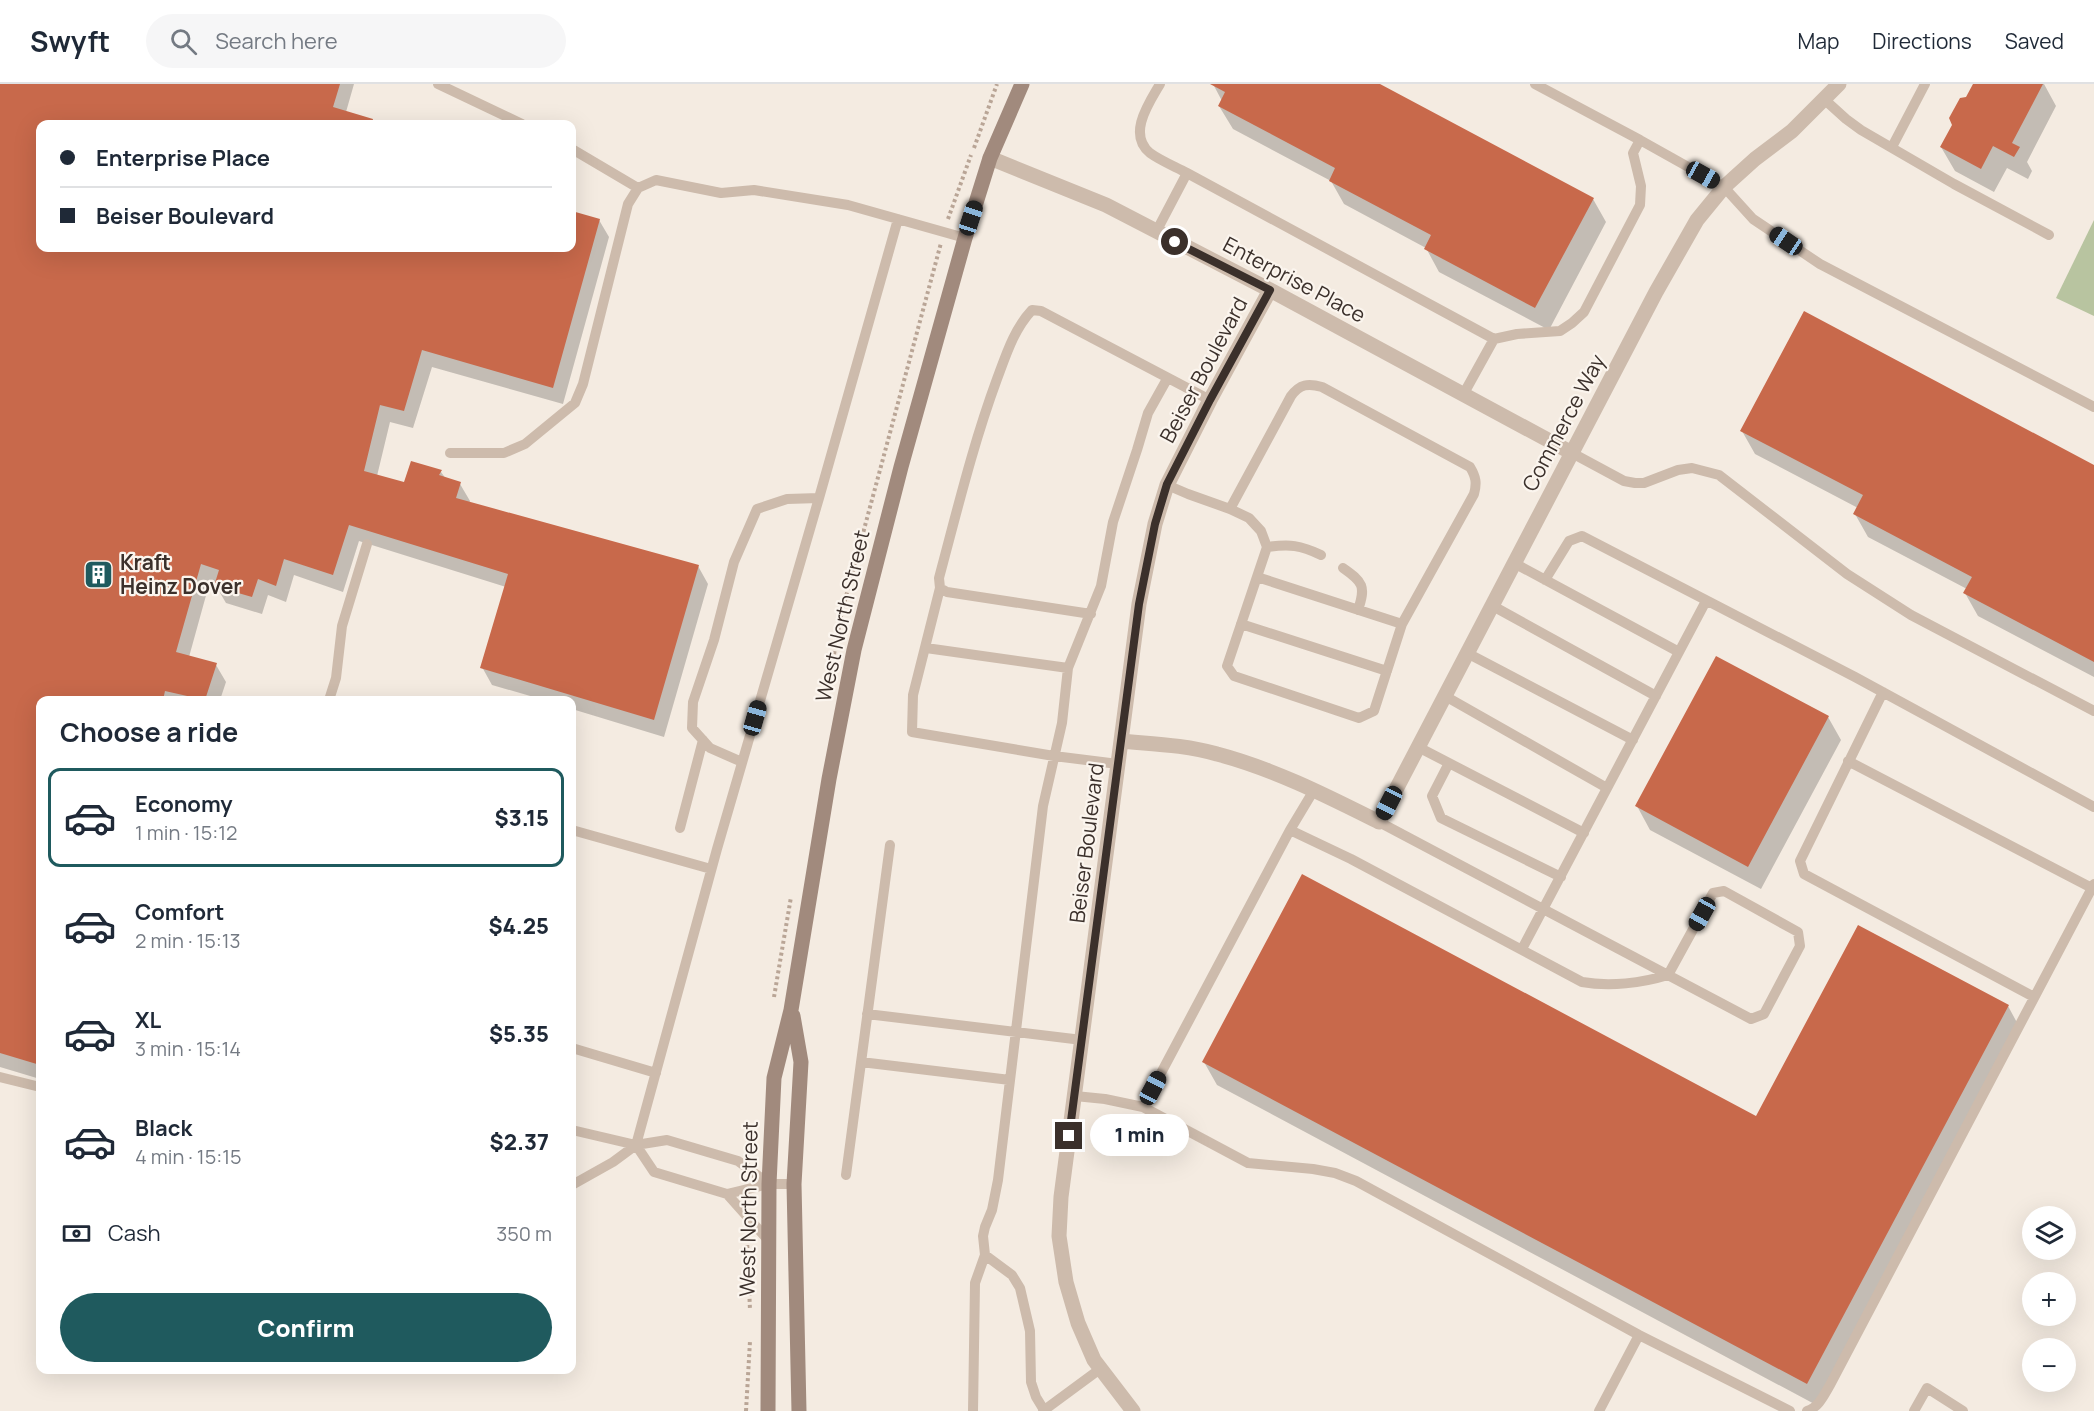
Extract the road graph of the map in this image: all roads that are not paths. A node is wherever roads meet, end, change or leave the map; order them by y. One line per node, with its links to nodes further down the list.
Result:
1 (438, 84): 8 (lane)
2 (1022, 84): 12 (main road, West North Street)
3 (1160, 84): 13 (lane)
4 (1535, 84): 9 (lane)
5 (1839, 84): 7 (street, Commerce Way)
6 (1925, 84): 10 (lane)
7 (1826, 100): 10 (lane); 14 (street, Commerce Way)
8 (514, 120)
9 (1640, 140): 14 (lane); 21 (lane)
10 (1892, 147): 18 (lane)
11 (576, 151): 15 (lane)
12 (990, 158): 17 (street, Enterprise Place); 19 (main road, West North Street)
13 (1187, 173): 17 (lane); 21 (lane)
14 (1724, 187): 25 (lane); 27 (street, Commerce Way)
15 (638, 188): 16 (lane); 26 (lane)
16 (898, 219): 19 (lane); 29 (lane)
17 (1156, 232): 20 (street, Enterprise Place)
18 (2049, 235)
19 (965, 238): 80 (main road, West North Street)
20 (1270, 290): 23 (street, Enterprise Place); 24 (street, Beiser Boulevard)
21 (1494, 339): 23 (lane)
22 (1167, 378): 24 (lane); 38 (lane); 42 (lane)
23 (1463, 395): 27 (street, Enterprise Place)
24 (1210, 400): 28 (street, Beiser Boulevard)
25 (2094, 407)
26 (450, 453)
27 (1572, 453): 34 (street, Commerce Way); 54 (lane)
28 (1167, 484): 30 (lane); 57 (street, Beiser Boulevard)
29 (819, 498): 55 (lane); 61 (lane)
30 (1230, 508): 32 (lane); 44 (lane)
31 (367, 544): 51 (lane)
32 (1267, 547): 33 (lane); 36 (lane)
33 (1321, 555)
34 (1514, 563): 37 (lane); 40 (street, Commerce Way)
35 (1343, 568): 41 (lane)
36 (1257, 577): 41 (lane); 43 (lane)
37 (1545, 579): 39 (lane); 46 (lane)
38 (940, 588): 42 (lane); 45 (lane)
39 (1706, 601): 46 (lane); 50 (lane)
40 (1491, 605): 47 (street, Commerce Way); 53 (lane)
41 (1359, 610): 44 (lane)
42 (1091, 614): 48 (lane)
43 (1241, 624): 49 (lane); 49 (lane)
44 (1402, 624): 49 (lane)
45 (926, 648): 48 (lane); 59 (lane)
46 (1679, 652): 53 (lane)
47 (1467, 653): 52 (street, Commerce Way); 56 (lane)
48 (1068, 668): 59 (lane)
49 (1388, 670)
50 (1882, 692): 60 (lane); 66 (lane)
51 (330, 696)
52 (1445, 696): 58 (street, Commerce Way); 64 (lane)
53 (1656, 696): 56 (lane)
54 (2094, 711)
55 (702, 740): 61 (lane); 68 (lane)
56 (1632, 740): 64 (lane)
57 (1121, 741): 63 (street, Beiser Boulevard); 65 (street)
58 (1418, 747): 62 (lane); 67 (street, Commerce Way)
59 (1054, 756): 63 (lane); 82 (lane)
60 (1848, 761): 75 (lane); 79 (lane)
61 (742, 762): 73 (lane)
62 (1449, 763): 71 (lane); 74 (lane)
63 (1118, 764): 83 (street, Beiser Boulevard)
64 (1607, 788): 71 (lane)
65 (1314, 790): 67 (street); 69 (lane)
66 (2094, 807)
67 (1379, 822): 76 (lane)
68 (680, 828)
69 (1290, 830): 77 (lane); 91 (lane)
70 (576, 831): 73 (lane)
71 (1584, 833): 74 (lane)
72 (890, 846): 81 (lane)
73 (711, 869): 86 (lane)
74 (1561, 877): 76 (lane)
75 (2093, 886): 79 (lane)
76 (1544, 909): 77 (lane); 78 (lane)
77 (1522, 949): 78 (lane)
78 (1668, 975): 78 (lane)
79 (2034, 997): 110 (lane)
80 (791, 1010): 96 (main road, West North Street); 97 (main road, West North Street)
81 (867, 1014): 82 (lane); 85 (lane)
82 (1016, 1032): 83 (lane); 88 (lane)
83 (1082, 1040): 90 (street, Beiser Boulevard)
84 (576, 1049): 86 (lane)
85 (861, 1062): 88 (lane); 94 (lane)
86 (656, 1072): 93 (lane)
87 (0, 1077): 89 (lane)
88 (1010, 1080): 100 (lane)
89 (36, 1086)
90 (1075, 1096): 91 (lane); 102 (street, Beiser Boulevard)
91 (1143, 1107): 101 (lane)
92 (576, 1131): 93 (lane)
93 (636, 1145): 95 (lane); 96 (lane); 98 (lane)
94 (846, 1174)
95 (576, 1183)
96 (769, 1184): 97 (lane); 98 (lane); 99 (main road, West North Street)
97 (794, 1184): 105 (main road, West North Street)
98 (727, 1194): 99 (lane)
99 (768, 1240): 104 (main road, West North Street)
100 (985, 1255): 103 (lane); 106 (lane)
101 (1639, 1335): 108 (lane); 109 (lane)
102 (1100, 1369): 103 (lane); 107 (street, Beiser Boulevard)
103 (1044, 1410)
104 (768, 1411)
105 (799, 1411)
106 (973, 1411)
107 (1133, 1411)
108 (1599, 1411)
109 (1791, 1411)
110 (1807, 1411)
111 (1914, 1411): 112 (lane)
112 (1963, 1411)

